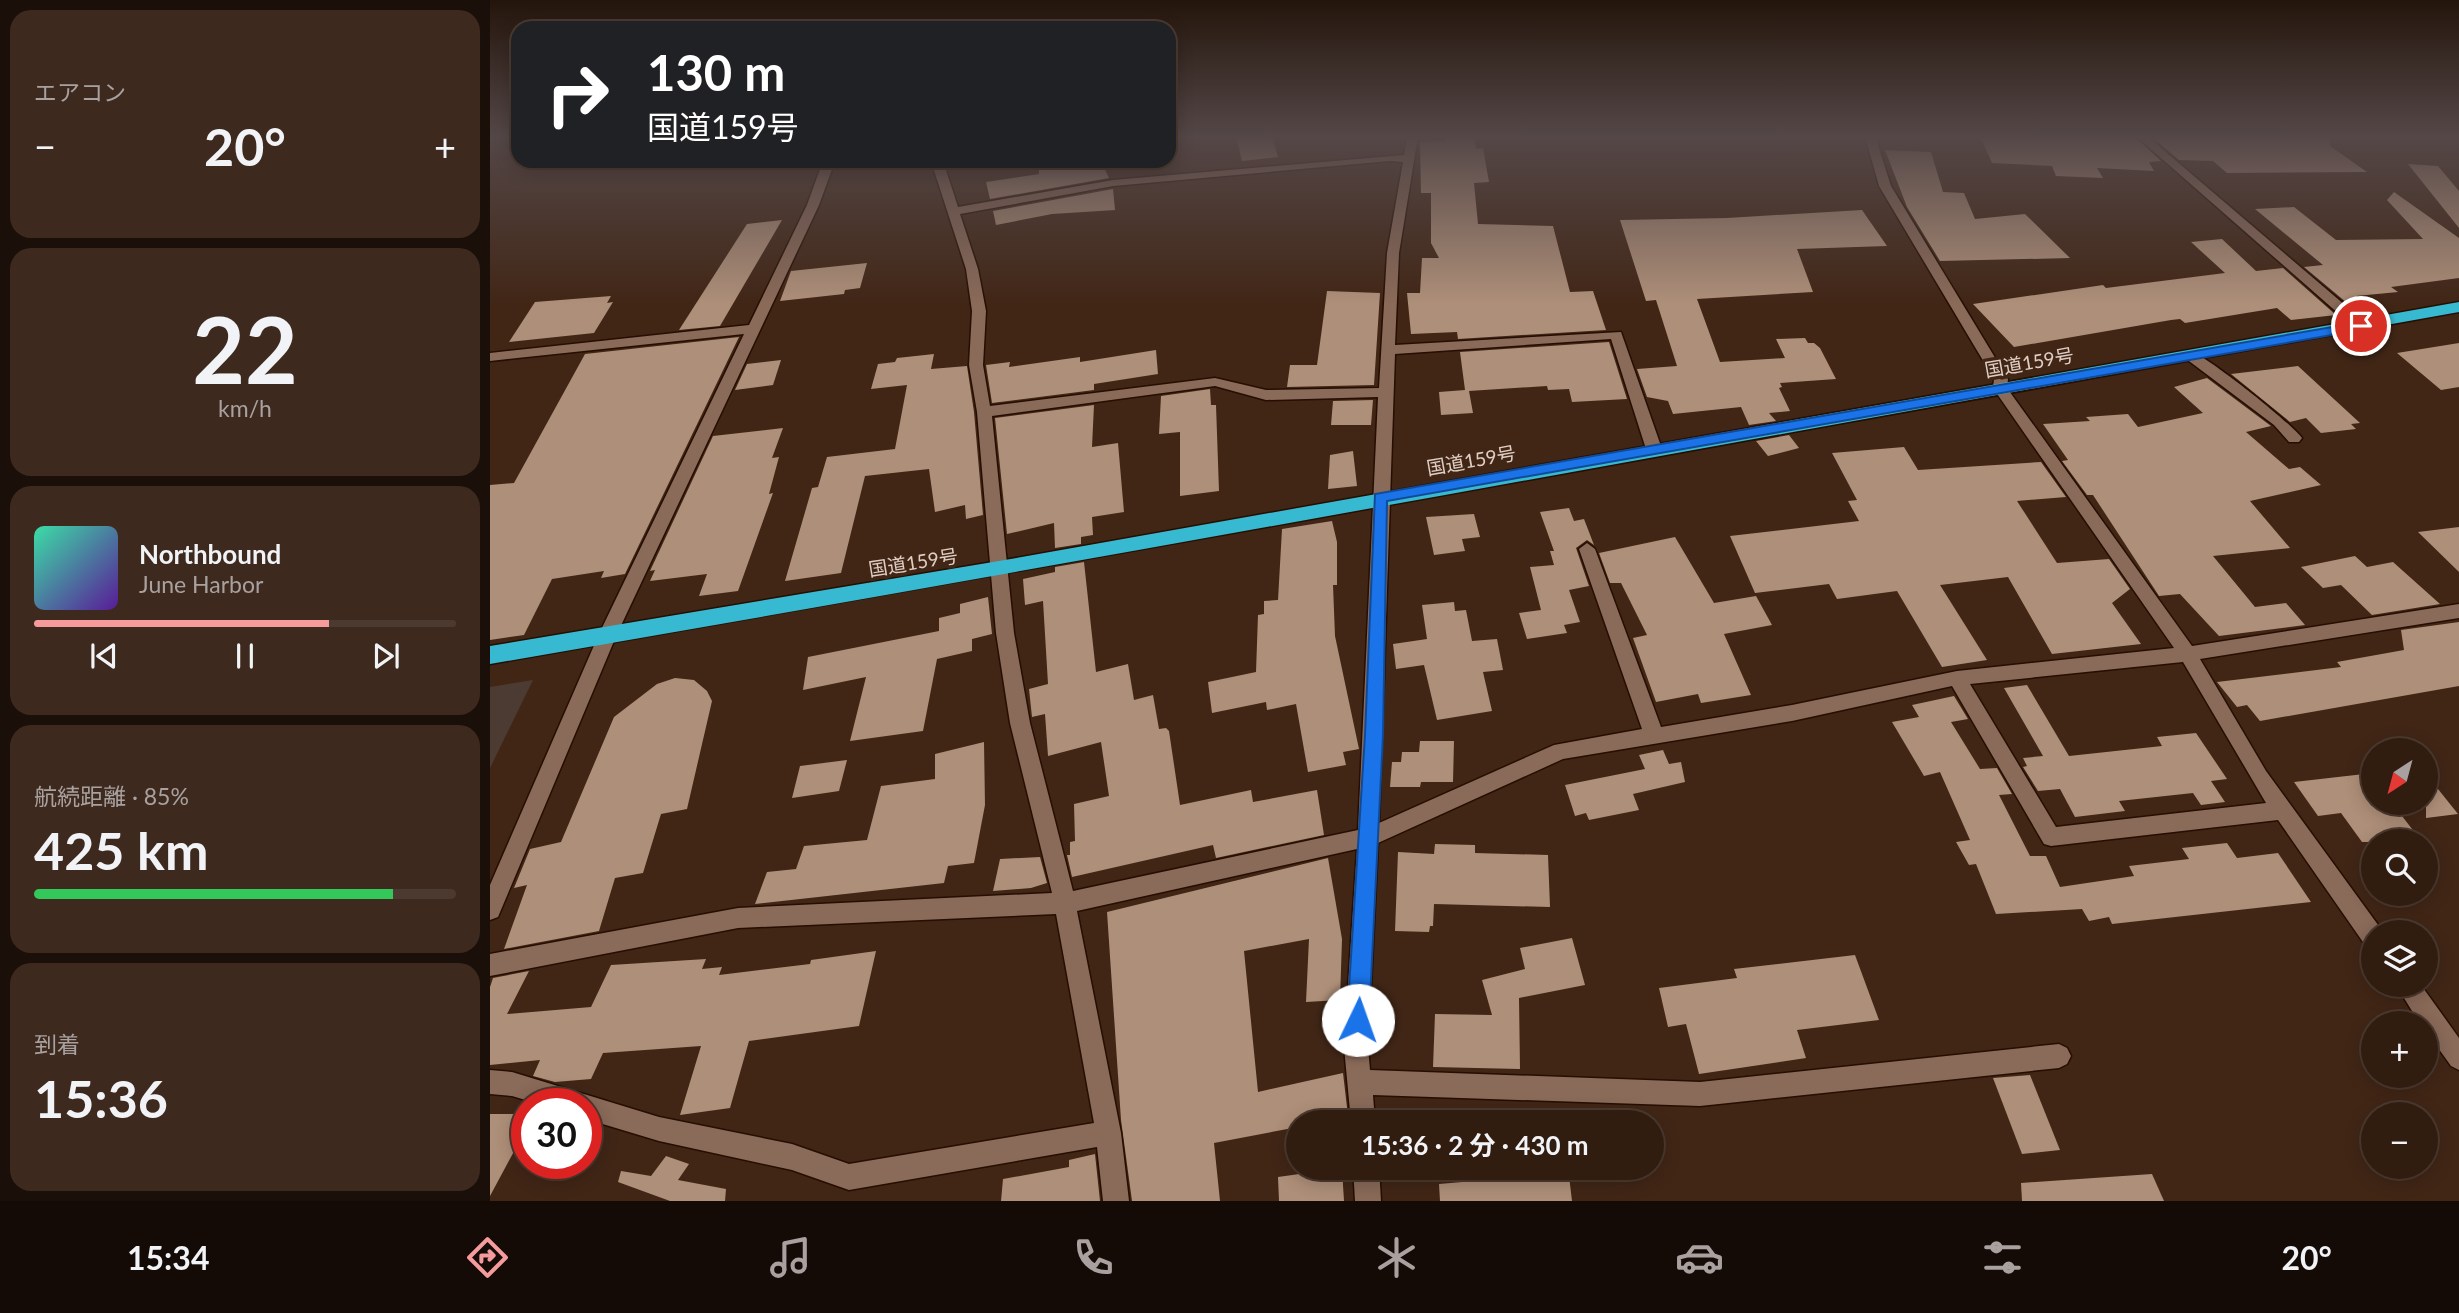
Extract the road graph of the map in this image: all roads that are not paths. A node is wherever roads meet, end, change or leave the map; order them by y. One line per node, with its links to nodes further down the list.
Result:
1 (818, 192): 10 (street)
2 (948, 192): 7 (street)
3 (1062, 192): 7 (street)
4 (1405, 192): 11 (street)
5 (1889, 192): 14 (street)
6 (2206, 192): 9 (street)
7 (955, 211): 16 (street)
8 (2459, 307): 9 (highway, 国道159号)
9 (2361, 326): 12 (highway, 国道159号)
10 (754, 329): 13 (street); 23 (street)
11 (1389, 350): 15 (street); 18 (street)
12 (2190, 355): 14 (highway, 国道159号); 17 (street)
13 (490, 356)
14 (2000, 388): 18 (highway, 国道159号); 25 (street)
15 (1387, 392): 16 (street); 19 (street)
16 (984, 412): 21 (street)
17 (2294, 438)
18 (1654, 449): 19 (highway, 国道159号)
19 (1380, 498): 21 (highway, 国道159号); 29 (street)
20 (1587, 549): 27 (street)
21 (999, 569): 23 (highway, 国道159号); 30 (street)
22 (2459, 611): 25 (street)
23 (608, 634): 24 (highway, 国道159号); 31 (street)
24 (490, 654)
25 (2188, 654): 26 (street); 28 (street)
26 (1957, 678): 27 (street); 28 (street)
27 (1654, 735): 29 (street)
28 (2283, 810): 32 (street)
29 (1369, 837): 30 (street); 38 (street)
30 (1065, 902): 33 (street); 42 (street)
31 (490, 910)
32 (2361, 920)
33 (490, 965)
34 (2416, 997): 36 (street)
35 (2059, 1056): 38 (street)
36 (2459, 1058)
37 (490, 1082): 39 (street)
38 (1361, 1082): 40 (street)
39 (525, 1088)
40 (1362, 1110)
41 (602, 1112): 42 (street)
42 (1108, 1133): 44 (street)
43 (1367, 1180): 45 (street)
44 (1116, 1201)
45 (1368, 1201)

